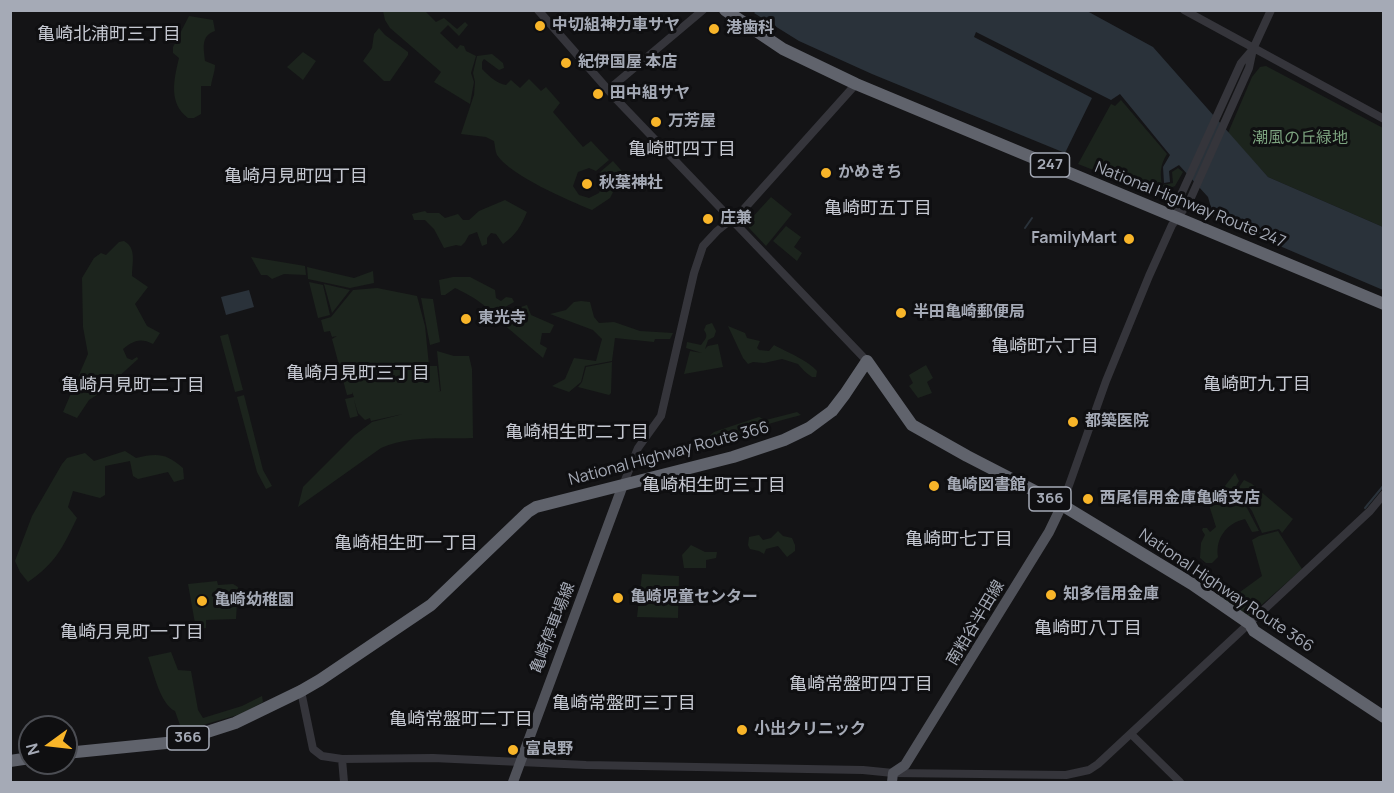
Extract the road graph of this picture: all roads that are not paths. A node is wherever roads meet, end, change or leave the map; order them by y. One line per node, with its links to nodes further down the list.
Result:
1 (538, 10): 8 (street)
2 (703, 10): 8 (street)
3 (725, 10): 7 (highway, National Highway Route 247 / 247)
4 (1184, 10): 6 (street)
5 (1271, 10): 6 (street)
6 (1253, 49): 9 (street); 10 (street); 10 (street)
7 (856, 84): 10 (highway, National Highway Route 247 / 247); 11 (street)
8 (608, 90): 11 (street)
9 (1383, 119)
10 (1177, 217): 12 (highway, National Highway Route 247 / 247); 16 (street)
11 (731, 219): 13 (street); 14 (street)
12 (1383, 304)
13 (867, 361): 14 (highway, National Highway Route 366 / 366); 16 (highway, National Highway Route 366 / 366)
14 (623, 484): 18 (highway, National Highway Route 366 / 366); 23 (main road, 亀崎停車場線)
15 (1383, 494): 17 (street)
16 (1062, 505): 17 (highway, National Highway Route 366 / 366); 24 (main road, 南粕谷半田線)
17 (1250, 624): 19 (highway, National Highway Route 366 / 366); 20 (street)
18 (301, 691): 21 (highway, National Highway Route 366 / 366); 22 (street)
19 (1383, 717)
20 (1131, 734): 24 (street); 27 (street)
21 (78, 752)
22 (342, 759): 23 (street); 25 (street)
23 (520, 762): 24 (street); 26 (main road, 亀崎停車場線)
24 (893, 778)
25 (344, 783)
26 (513, 783)
27 (1180, 783)

